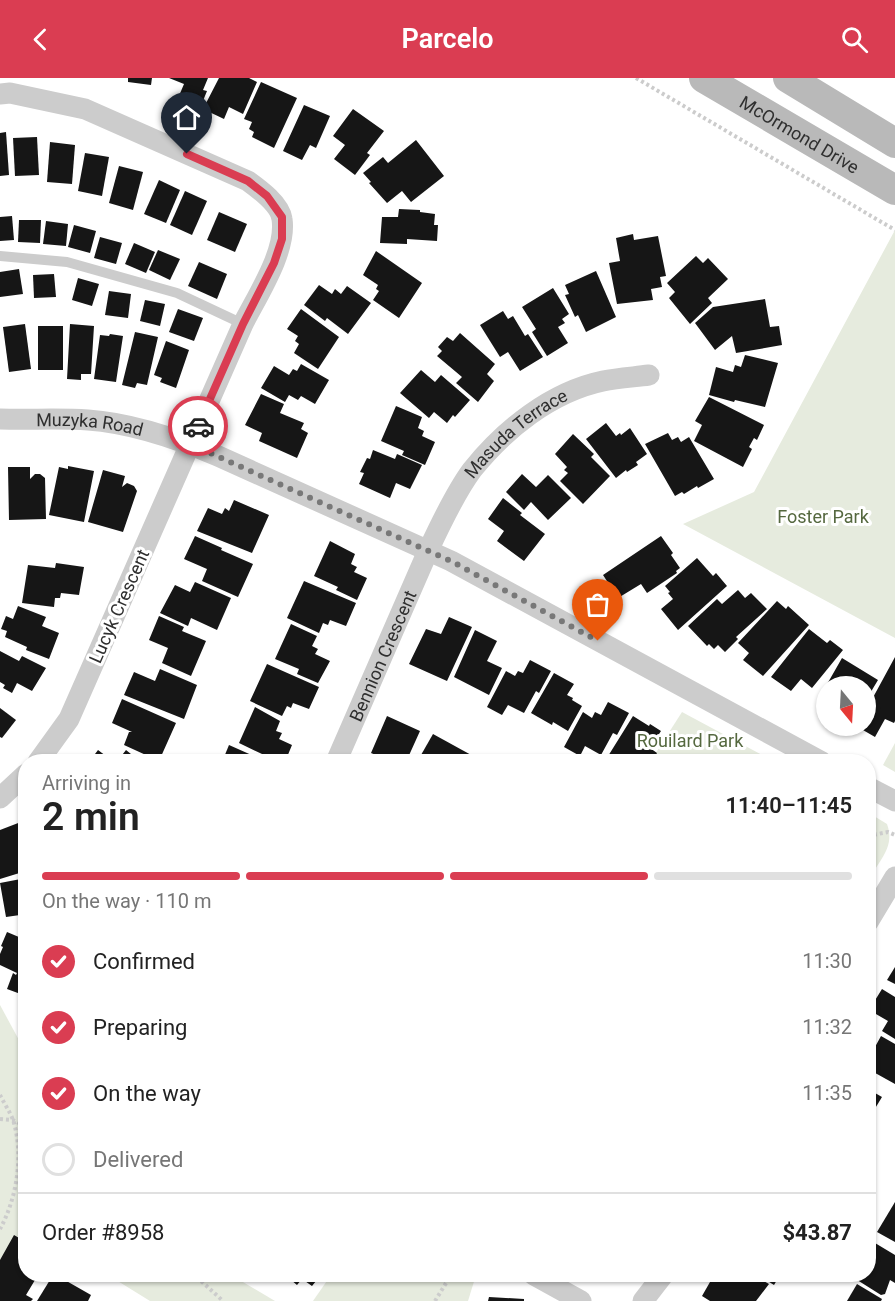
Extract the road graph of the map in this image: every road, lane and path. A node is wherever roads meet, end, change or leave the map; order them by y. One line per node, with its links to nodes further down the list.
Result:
1 (636, 78): 7 (path)
2 (704, 78): 6 (main road, McOrmond Drive)
3 (788, 78): 5 (main road)
4 (0, 94): 9 (street, Lucyk Crescent)
5 (895, 143)
6 (895, 190)
7 (895, 230)
8 (0, 256): 9 (lane)
9 (243, 324): 12 (street, Lucyk Crescent)
10 (649, 375): 13 (street, Masuda Terrace)
11 (0, 419): 12 (street, Muzyka Road)
12 (190, 444): 13 (street, Muzyka Road); 14 (street, Lucyk Crescent)
13 (428, 551): 15 (street, Bennion Crescent); 16 (street, Muzyka Road)
14 (44, 754)
15 (339, 754)
16 (807, 754)
17 (18, 781): 19 (street)
18 (876, 791): 20 (street)
19 (0, 798)
20 (895, 801)
21 (876, 834): 22 (path)
22 (895, 835)
23 (895, 877): 24 (street)
24 (876, 909)
25 (0, 1095): 27 (path)
26 (0, 1119): 27 (path)
27 (13, 1120): 28 (path); 29 (path)
28 (18, 1123)
29 (18, 1152)
30 (18, 1166): 31 (path)
31 (0, 1229)
32 (202, 1282): 36 (path)
33 (447, 1282): 37 (path)
34 (547, 1282): 38 (street)
35 (658, 1282): 39 (street)
36 (223, 1301)
37 (435, 1301)
38 (581, 1301)
39 (643, 1301)

